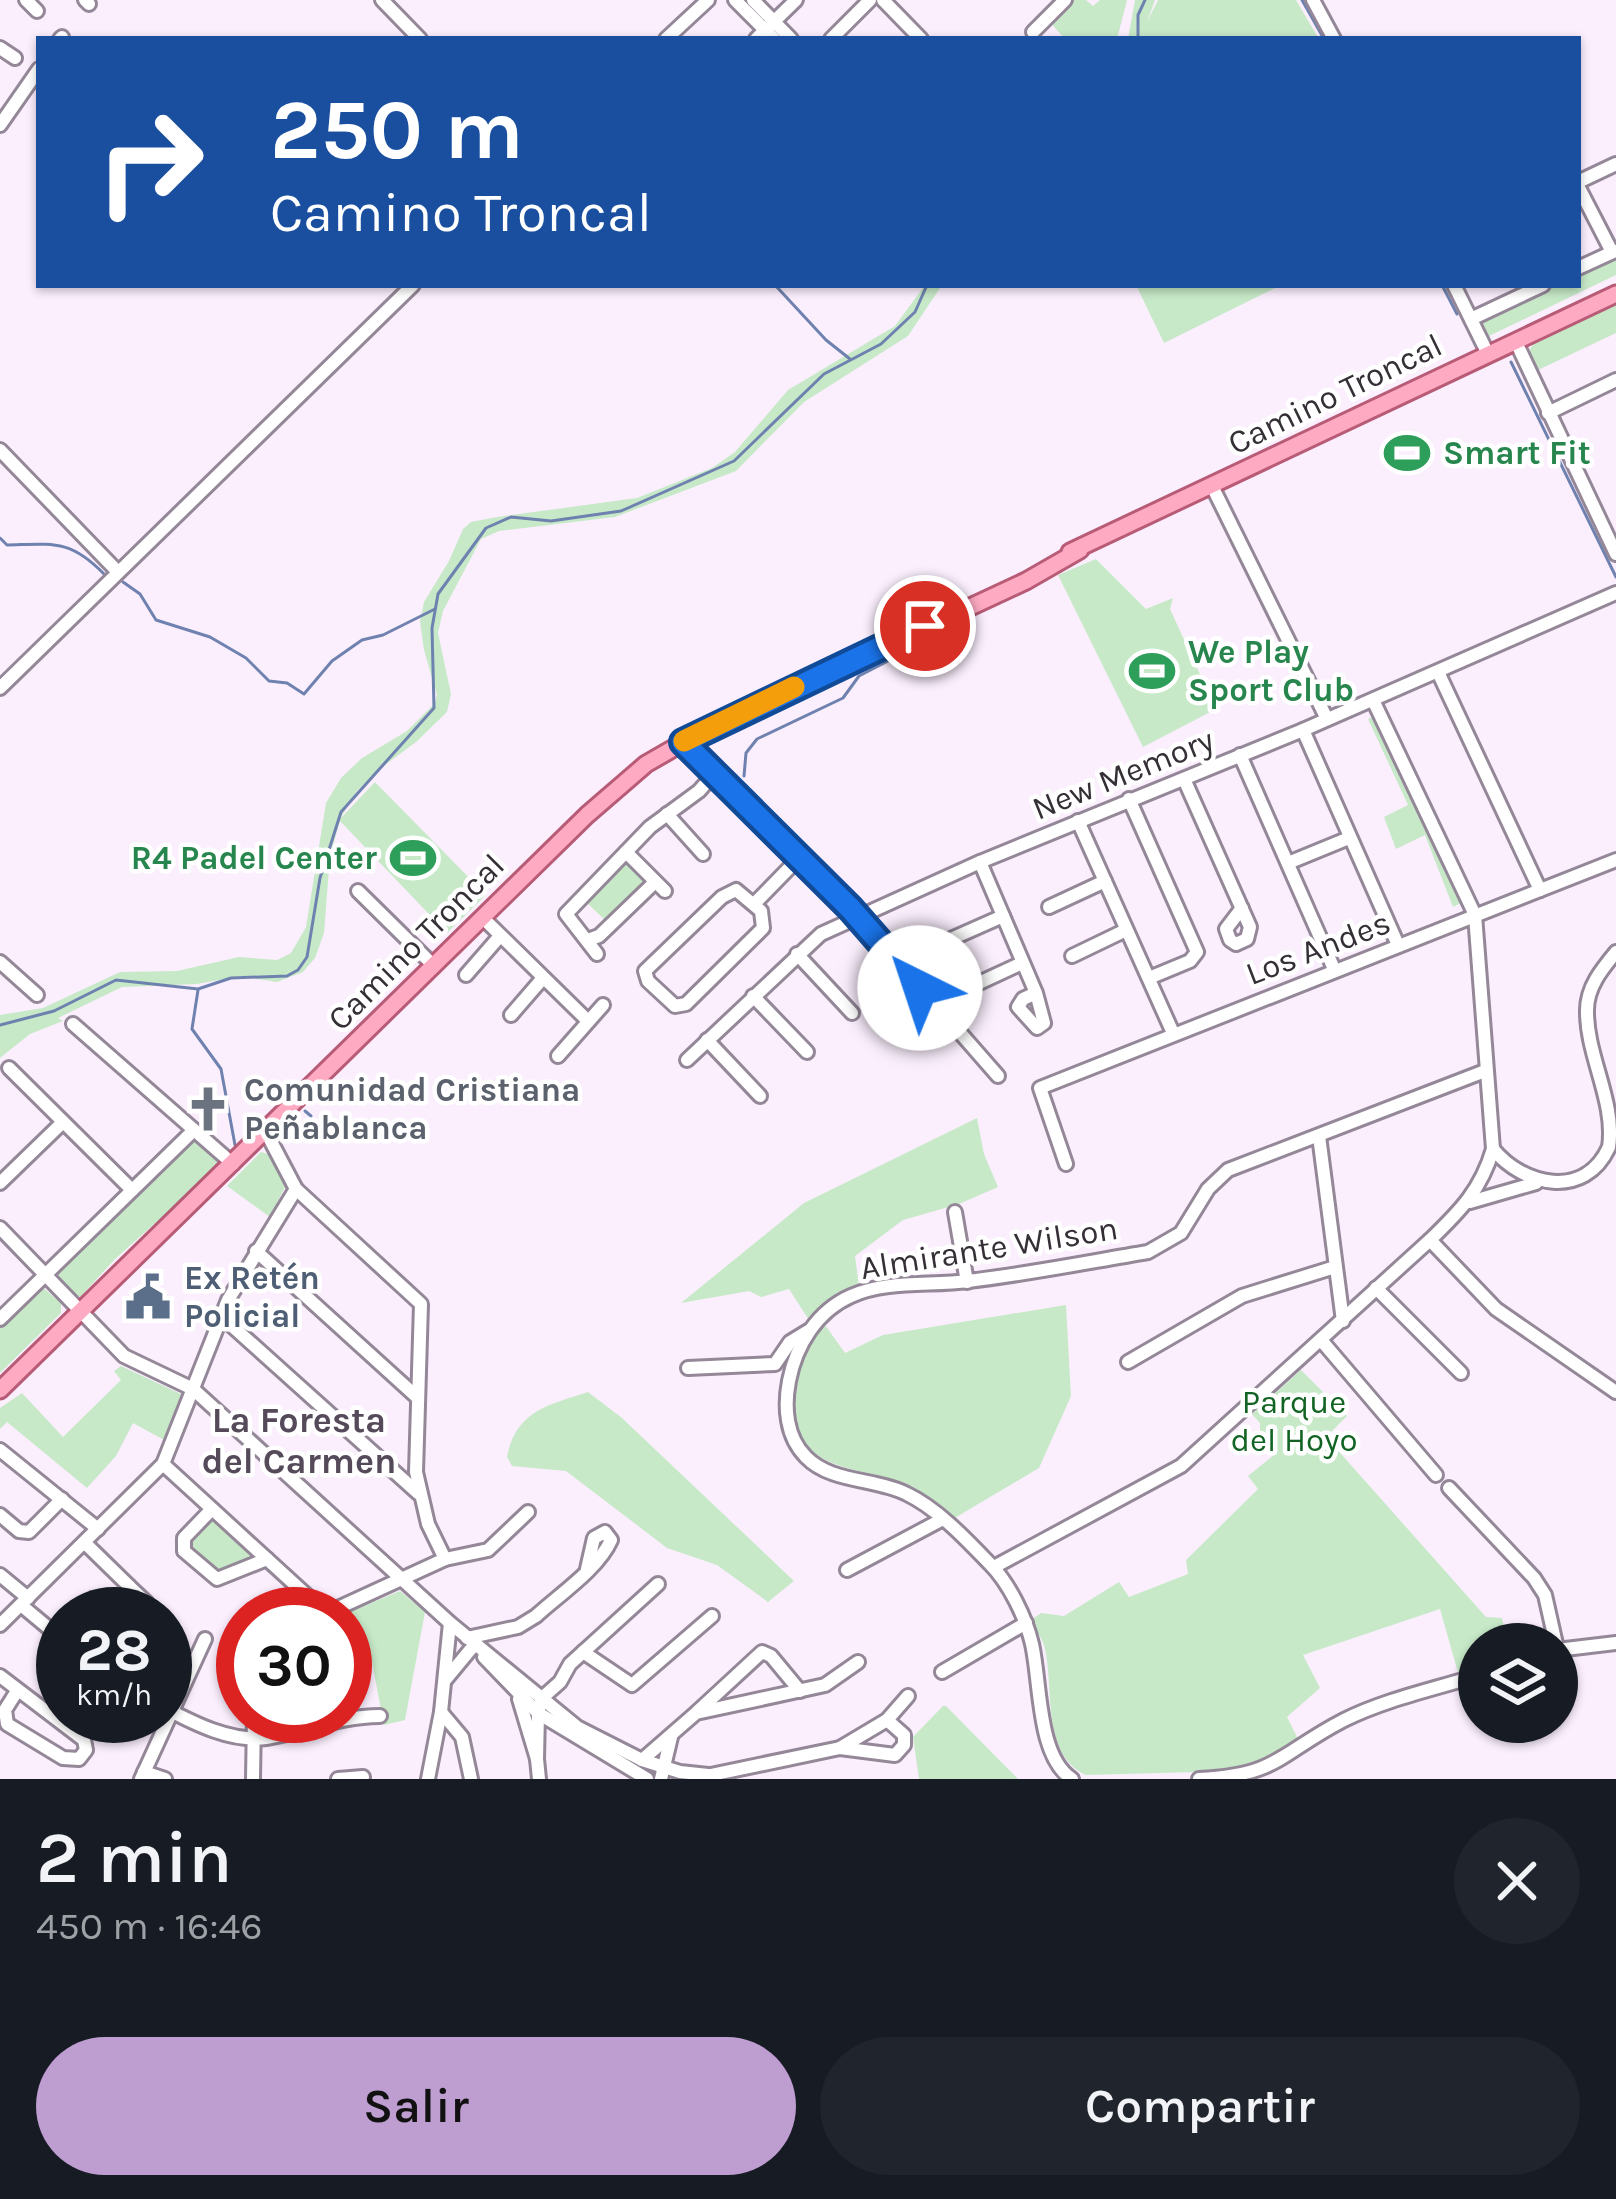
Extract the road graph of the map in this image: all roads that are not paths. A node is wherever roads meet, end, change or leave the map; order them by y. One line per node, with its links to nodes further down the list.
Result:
1 (26, 0): 11 (street)
2 (382, 0): 15 (street)
3 (708, 0): 16 (street)
4 (736, 0): 12 (street)
5 (753, 0): 12 (street)
6 (796, 0): 12 (street)
7 (870, 0): 14 (street)
8 (883, 0): 17 (street)
9 (1065, 0): 13 (street)
10 (1313, 0): 18 (street)
11 (37, 11)
12 (768, 32)
13 (1033, 32)
14 (848, 34)
15 (417, 36)
16 (669, 36)
17 (918, 36)
18 (1332, 36)
19 (0, 48): 20 (street)
20 (15, 58)
21 (36, 73): 22 (street)
22 (0, 125)
23 (1616, 164): 24 (street)
24 (1581, 182)
25 (1581, 190): 26 (street)
26 (1614, 251): 27 (street)
27 (1581, 267)
28 (410, 288): 40 (street)
29 (1456, 288): 32 (street)
30 (1537, 288): 32 (street)
31 (1616, 294): 33 (main road, Camino Troncal)
32 (1471, 319): 34 (street)
33 (1516, 342): 34 (main road, Camino Troncal); 36 (street)
34 (1488, 354): 38 (main road, Camino Troncal)
35 (1616, 380): 36 (street)
36 (1548, 413): 39 (street)
37 (0, 450): 40 (street)
38 (1212, 487): 45 (street); 47 (main road, Camino Troncal)
39 (1616, 554)
40 (118, 572): 43 (street)
41 (1616, 593): 42 (street, New Memory)
42 (1438, 672): 44 (street, New Memory); 62 (street)
43 (0, 688)
44 (1372, 700): 45 (street, New Memory); 67 (street)
45 (1327, 719): 46 (street, New Memory)
46 (1303, 730): 48 (street, New Memory); 54 (street)
47 (683, 742): 49 (street); 70 (main road, Camino Troncal)
48 (1240, 755): 50 (street, New Memory); 60 (street)
49 (714, 774): 52 (street); 57 (street)
50 (1184, 778): 51 (street, New Memory); 66 (street)
51 (1129, 799): 53 (street, New Memory); 86 (street)
52 (667, 814): 55 (street); 56 (street)
53 (1078, 820): 59 (street, New Memory); 61 (street)
54 (1349, 838): 60 (street); 75 (street)
55 (626, 852): 74 (street); 74 (street)
56 (703, 854)
57 (800, 859): 64 (street); 68 (street)
58 (1616, 860): 62 (street, Los Andes)
59 (980, 862): 68 (street, New Memory); 69 (street)
60 (1288, 863): 83 (street)
61 (1105, 881): 65 (street); 71 (street)
62 (1540, 890): 67 (street, Los Andes)
63 (358, 891): 82 (street)
64 (754, 904): 64 (street)
65 (1049, 907)
66 (1242, 908)
67 (1475, 915): 75 (street, Los Andes); 102 (street)
68 (858, 916): 78 (street, New Memory); 91 (street)
69 (1003, 916): 73 (street); 81 (street)
70 (483, 919): 72 (street); 82 (main road, Camino Troncal)
71 (1126, 930): 79 (street); 86 (street)
72 (500, 936): 84 (street); 85 (street)
73 (951, 939)
74 (588, 940): 77 (street)
75 (1398, 945): 83 (street, Los Andes)
76 (1616, 952): 106 (street)
77 (597, 954)
78 (797, 954): 89 (street, New Memory); 92 (street)
79 (1072, 956)
80 (0, 962): 88 (street)
81 (1022, 964): 87 (street); 91 (street)
82 (434, 967): 108 (main road, Camino Troncal)
83 (1334, 969): 96 (street, Los Andes)
84 (466, 975)
85 (543, 978): 93 (street); 94 (street)
86 (1149, 978): 96 (street)
87 (1036, 993)
88 (37, 995)
89 (753, 996): 97 (street, New Memory); 98 (street)
90 (603, 1005): 94 (street)
91 (939, 1010): 103 (street)
92 (852, 1013)
93 (512, 1015)
94 (589, 1021): 99 (street)
95 (73, 1024): 107 (street)
96 (1173, 1034): 112 (street, Los Andes)
97 (707, 1040): 100 (street, New Memory); 104 (street)
98 (807, 1052)
99 (558, 1056)
100 (687, 1060)
101 (9, 1068): 105 (street)
102 (1485, 1071): 109 (street, Almirante Wilson); 110 (street)
103 (998, 1076)
104 (760, 1096)
105 (63, 1121): 113 (street); 116 (street)
106 (1615, 1129): 114 (street)
107 (194, 1130): 111 (street); 116 (street)
108 (266, 1132): 111 (main road, Camino Troncal); 115 (street)
109 (1319, 1136): 122 (street); 124 (street, Almirante Wilson)
110 (1492, 1149): 114 (street); 117 (street)
111 (233, 1164): 126 (main road, Camino Troncal)
112 (1066, 1164)
113 (0, 1183)
114 (1540, 1183): 117 (street)
115 (296, 1189): 121 (street); 138 (street)
116 (132, 1190): 123 (street)
117 (1468, 1203): 120 (street)
118 (955, 1212): 124 (street)
119 (0, 1228): 123 (street)
120 (1430, 1240): 125 (street); 137 (street)
121 (256, 1251): 127 (street); 138 (street)
122 (1335, 1267): 129 (street); 132 (street)
123 (46, 1274): 126 (street); 128 (street)
124 (967, 1282): 130 (street, Almirante Wilson)
125 (1376, 1288): 129 (street); 134 (street)
126 (80, 1311): 135 (street); 136 (main road, Camino Troncal)
127 (221, 1316): 135 (street); 143 (street)
128 (0, 1319)
129 (1343, 1321): 131 (street)
130 (808, 1331): 133 (street, Almirante Wilson); 148 (street)
131 (1321, 1340): 141 (street); 153 (street)
132 (1129, 1362)
133 (688, 1369)
134 (1461, 1373)
135 (193, 1389): 140 (street); 157 (street)
136 (0, 1390)
137 (1616, 1392)
138 (418, 1398): 143 (street)
139 (0, 1450): 144 (street)
140 (163, 1464): 145 (street); 149 (street)
141 (1436, 1475)
142 (1449, 1488): 167 (street)
143 (419, 1493): 152 (street)
144 (62, 1499): 147 (street); 149 (street)
145 (212, 1509): 151 (street); 151 (street)
146 (528, 1512): 152 (street)
147 (0, 1515)
148 (941, 1520): 153 (street); 155 (street)
149 (98, 1529): 150 (street)
150 (85, 1543): 159 (street); 162 (street)
151 (267, 1559): 160 (street)
152 (446, 1559): 157 (street)
153 (994, 1568): 166 (street)
154 (586, 1569): 170 (street)
155 (848, 1570)
156 (0, 1575): 162 (street)
157 (402, 1581): 161 (street); 165 (street)
158 (658, 1584): 173 (street)
159 (129, 1586)
160 (297, 1587)
161 (372, 1594)
162 (24, 1601): 163 (street); 168 (street)
163 (36, 1613)
164 (712, 1616): 173 (street)
165 (450, 1623): 170 (street); 179 (street)
166 (1026, 1623): 177 (street); 211 (street)
167 (1551, 1623)
168 (0, 1625)
169 (205, 1639): 175 (street)
170 (473, 1643): 176 (street); 179 (street)
171 (1616, 1643): 172 (street)
172 (1578, 1646)
173 (583, 1652): 184 (street)
174 (858, 1662): 182 (street)
175 (192, 1665)
176 (498, 1665): 183 (street); 184 (street)
177 (942, 1672)
178 (0, 1676): 181 (street)
179 (445, 1680): 186 (street)
180 (1458, 1682): 198 (street)
181 (17, 1691): 181 (street)
182 (800, 1691): 188 (street); 188 (street)
183 (516, 1692): 187 (street); 196 (street)
184 (539, 1695): 187 (street); 197 (street)
185 (908, 1696): 191 (street)
186 (441, 1712): 207 (street); 208 (street)
187 (538, 1713): 196 (street); 201 (street)
188 (696, 1713): 192 (street)
189 (372, 1716): 190 (street)
190 (380, 1716)
191 (886, 1720): 195 (street); 195 (street)
192 (671, 1736): 197 (street); 199 (street)
193 (156, 1743): 200 (street)
194 (254, 1743): 205 (street)
195 (840, 1748): 203 (street)
196 (537, 1760): 209 (street)
197 (642, 1760): 199 (street)
198 (1282, 1761): 212 (street); 213 (street)
199 (663, 1773): 203 (street)
200 (142, 1776): 204 (street)
201 (634, 1776): 210 (street)
202 (363, 1777): 206 (street)
203 (704, 1778)
204 (165, 1779)
205 (253, 1779)
206 (338, 1779)
207 (428, 1779)
208 (471, 1779)
209 (538, 1779)
210 (647, 1779)
211 (1072, 1779)
212 (1199, 1779)
213 (1275, 1779)

